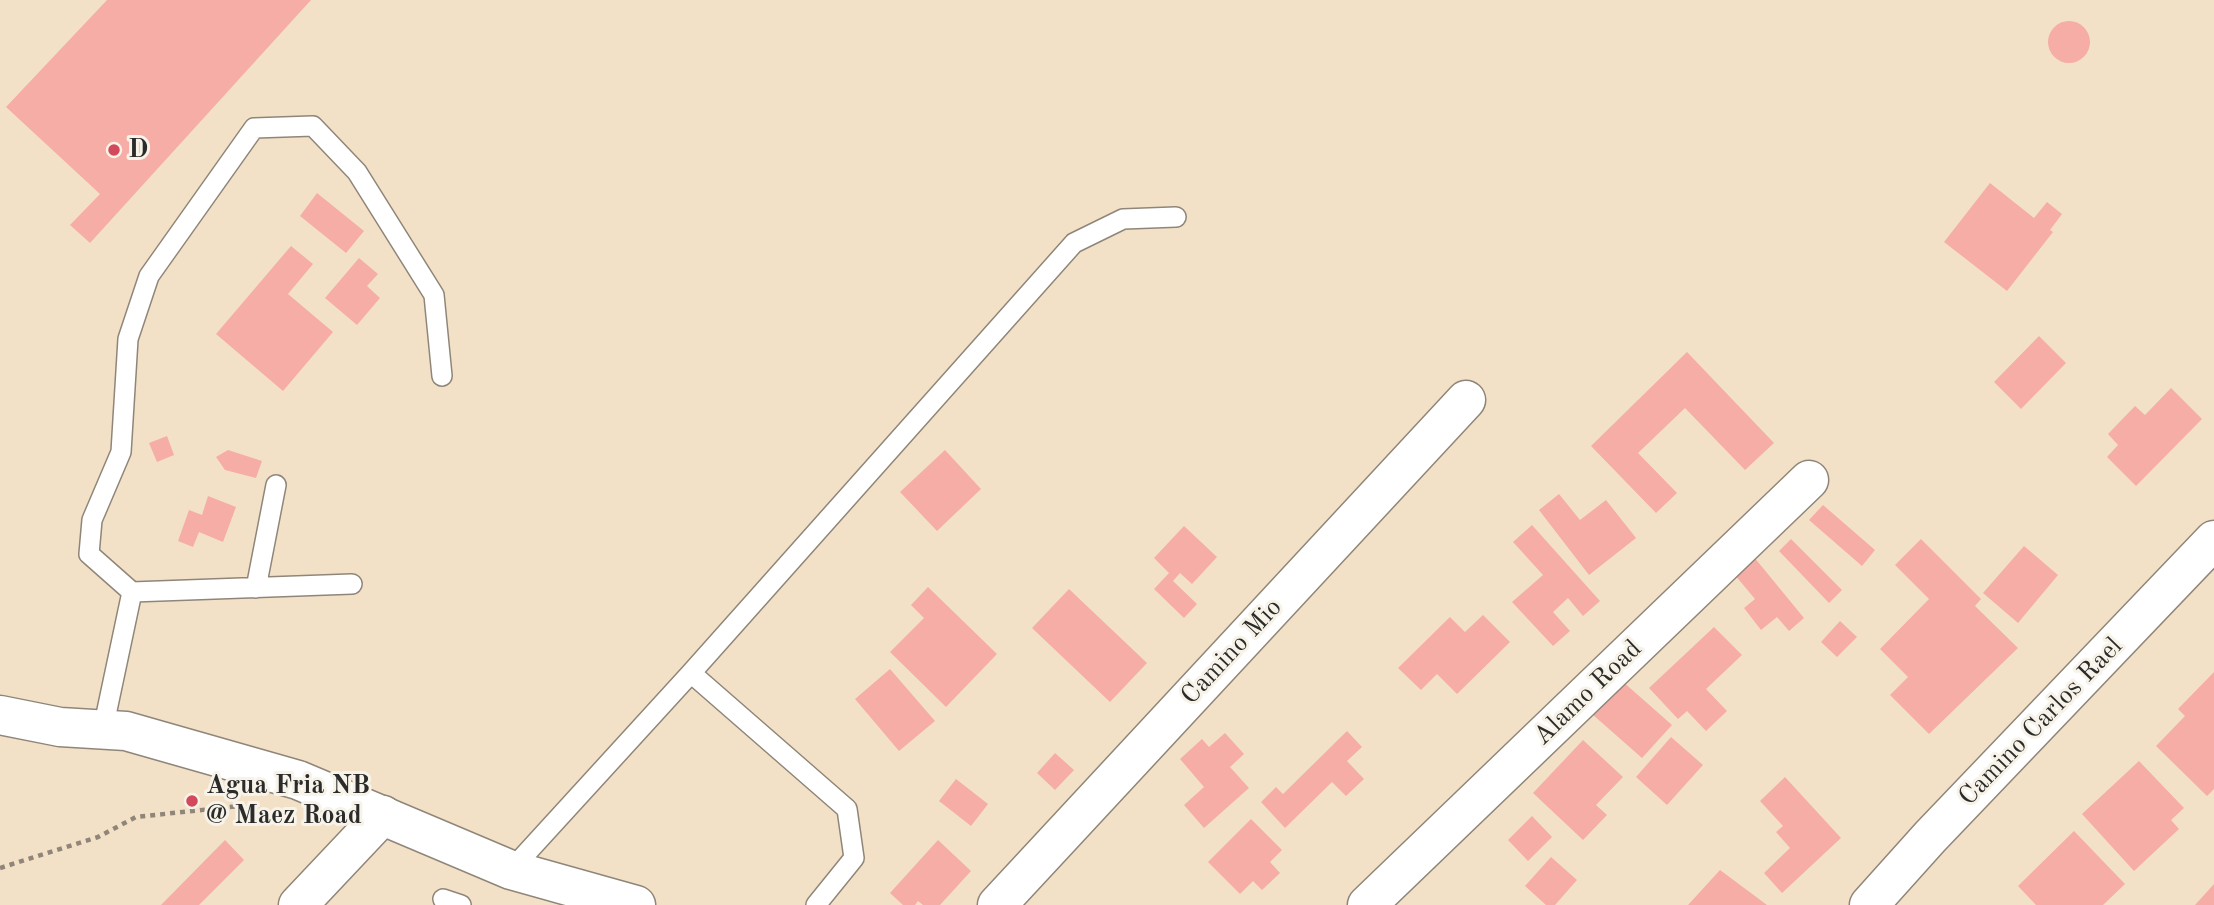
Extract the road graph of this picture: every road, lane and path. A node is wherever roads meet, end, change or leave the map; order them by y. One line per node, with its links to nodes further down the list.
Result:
1 (1176, 217): 10 (lane)
2 (442, 376): 9 (lane)
3 (1466, 400): 22 (street, Camino Mio)
4 (1809, 480): 23 (street, Alamo Road)
5 (276, 485): 8 (lane)
6 (2214, 540): 24 (street, Camino Carlos Rael)
7 (352, 584): 8 (lane)
8 (256, 588): 9 (lane)
9 (132, 592): 12 (lane)
10 (691, 673): 16 (lane); 21 (lane)
11 (0, 715): 12 (street)
12 (103, 729): 14 (street)
13 (250, 804): 15 (path)
14 (383, 815): 16 (street); 17 (street)
15 (0, 868)
16 (511, 870): 20 (street)
17 (298, 905)
18 (448, 905): 19 (lane)
19 (461, 905)
20 (636, 905)
21 (816, 905)
22 (997, 905)
23 (1367, 905)
24 (1869, 905)

